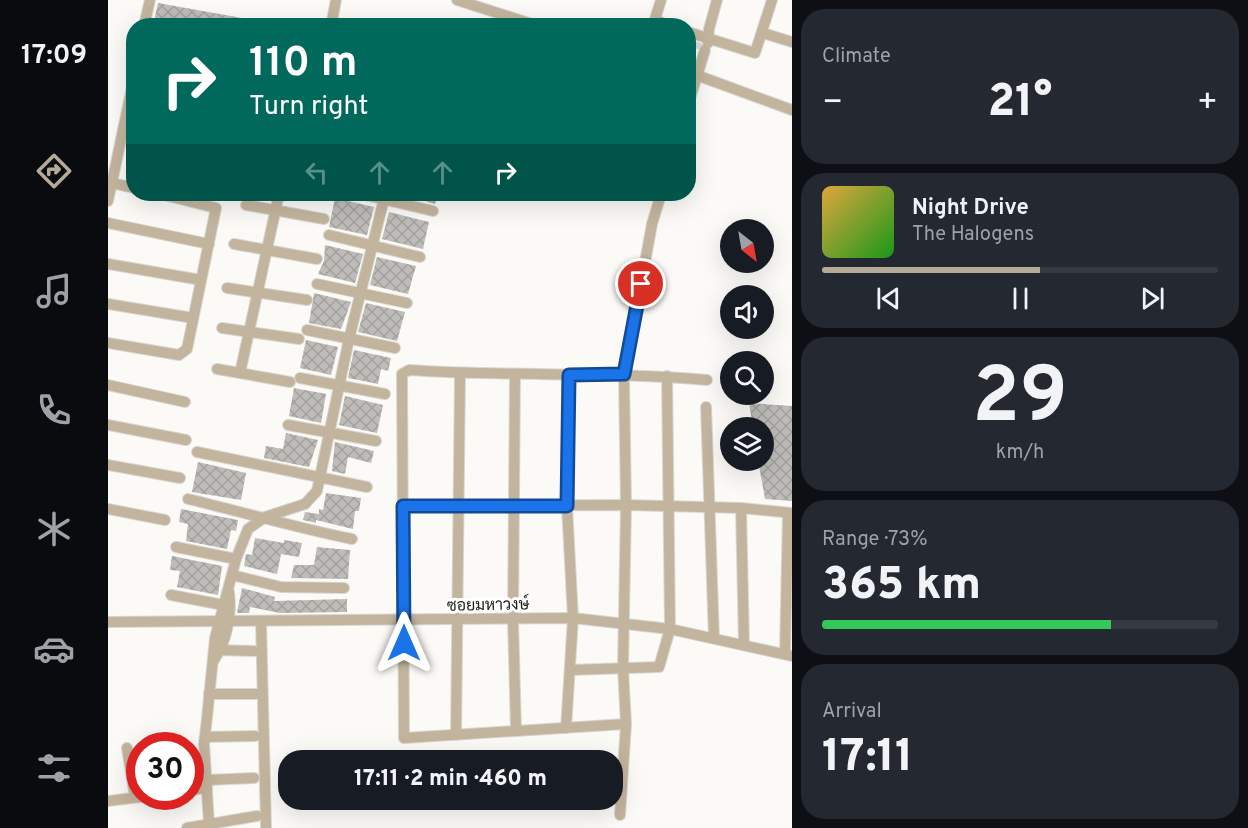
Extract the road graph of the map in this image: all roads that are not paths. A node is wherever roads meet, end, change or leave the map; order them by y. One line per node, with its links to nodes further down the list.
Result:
1 (150, 0): 7 (street)
2 (336, 0): 8 (street)
3 (457, 0): 9 (street)
4 (661, 0): 10 (street)
5 (717, 0): 13 (street)
6 (771, 0): 11 (street)
7 (146, 18)
8 (333, 18)
9 (513, 18)
10 (655, 18)
11 (763, 33): 13 (street); 14 (street)
12 (696, 37): 13 (street)
13 (705, 42): 15 (street)
14 (792, 42)
15 (696, 66)
16 (696, 75): 17 (street)
17 (792, 110)
18 (126, 116): 19 (street)
19 (112, 183): 20 (street); 21 (street)
20 (126, 186)
21 (108, 201)
22 (192, 201): 33 (street)
23 (277, 201): 28 (street)
24 (384, 201): 35 (street)
25 (392, 201): 29 (street)
26 (659, 201): 61 (street)
27 (246, 205): 28 (street)
28 (275, 210): 30 (street); 36 (street)
29 (433, 211)
30 (324, 219)
31 (108, 223): 33 (street)
32 (329, 235): 35 (street)
33 (209, 244): 40 (street)
34 (234, 244): 36 (street)
35 (373, 245): 37 (street); 44 (street)
36 (267, 250): 38 (street); 43 (street)
37 (420, 257)
38 (317, 259)
39 (108, 264): 40 (street)
40 (201, 280): 48 (street)
41 (317, 284): 44 (street)
42 (227, 288): 43 (street)
43 (257, 292): 45 (street); 51 (street)
44 (362, 293): 46 (street); 53 (street)
45 (308, 300)
46 (407, 303)
47 (108, 304): 48 (street)
48 (193, 318): 54 (street)
49 (222, 328): 51 (street)
50 (307, 330): 53 (street)
51 (249, 332): 52 (street); 57 (street)
52 (299, 339)
53 (349, 339): 55 (street); 65 (street)
54 (108, 343)
55 (395, 348)
56 (217, 369): 57 (street)
57 (240, 373): 65 (street)
58 (460, 374): 59 (street); 81 (street); 82 (street)
59 (515, 375): 60 (street); 83 (street)
60 (569, 375): 61 (street); 84 (street)
61 (624, 376): 62 (street); 80 (street)
62 (667, 378): 63 (street); 85 (street)
63 (707, 380)
64 (108, 385): 67 (street)
65 (339, 386): 66 (street); 71 (street)
66 (385, 394)
67 (185, 402)
68 (706, 407): 86 (street)
69 (108, 425): 72 (street)
70 (288, 425): 71 (street)
71 (329, 433): 73 (street); 76 (street)
72 (186, 440)
73 (376, 441)
74 (197, 452): 76 (street)
75 (108, 465): 77 (street)
76 (321, 477): 78 (street); 90 (street)
77 (180, 478)
78 (367, 487)
79 (188, 499): 90 (street)
80 (626, 505): 84 (street); 85 (street); 107 (street)
81 (403, 506): 82 (street); 101 (street)
82 (459, 506): 83 (street); 102 (street)
83 (513, 506): 84 (street); 103 (street)
84 (567, 506): 100 (street)
85 (669, 507): 86 (street); 108 (street)
86 (708, 508): 87 (street); 109 (street)
87 (741, 508): 89 (street); 110 (street)
88 (108, 509): 91 (street)
89 (790, 513): 113 (street)
90 (265, 517): 92 (street); 94 (street)
91 (165, 520)
92 (352, 539)
93 (176, 547): 94 (street)
94 (236, 559): 95 (street)
95 (232, 575): 96 (street); 97 (street)
96 (344, 588)
97 (229, 591): 99 (street); 106 (street)
98 (171, 595): 99 (street)
99 (223, 605): 106 (street)
100 (573, 618): 103 (street, ซอยมหาวงษ์); 107 (street, ซอยมหาวงษ์); 115 (street)
101 (403, 619): 102 (street, ซอยมหาวงษ์); 104 (street, ซอยมหาวงษ์); 121 (street)
102 (459, 620): 103 (street, ซอยมหาวงษ์); 121 (street)
103 (513, 620): 120 (street)
104 (261, 621): 106 (street, ซอยมหาวงษ์); 133 (street)
105 (108, 622): 106 (street, ซอยมหาวงษ์)
106 (223, 622): 112 (street)
107 (624, 624): 108 (street, ซอยมหาวงษ์); 114 (street)
108 (670, 628): 109 (street, ซอยมหาวงษ์); 114 (street)
109 (714, 638): 110 (street, ซอยมหาวงษ์)
110 (744, 644): 113 (street, ซอยมหาวงษ์)
111 (254, 651): 112 (street)
112 (216, 653): 116 (street)
113 (789, 655)
114 (623, 668): 115 (street); 118 (street)
115 (570, 670): 119 (street)
116 (209, 694): 117 (street); 123 (street)
117 (256, 694)
118 (626, 724): 119 (street); 129 (street)
119 (566, 728): 120 (street)
120 (516, 731): 121 (street)
121 (456, 735)
122 (255, 736): 123 (street)
123 (205, 737): 125 (street)
124 (254, 778): 125 (street)
125 (207, 784): 126 (street); 131 (street)
126 (204, 785)
127 (126, 799): 128 (street)
128 (108, 801)
129 (620, 814)
130 (256, 816): 131 (street)
131 (210, 824): 132 (street)
132 (187, 828)
133 (266, 828)

